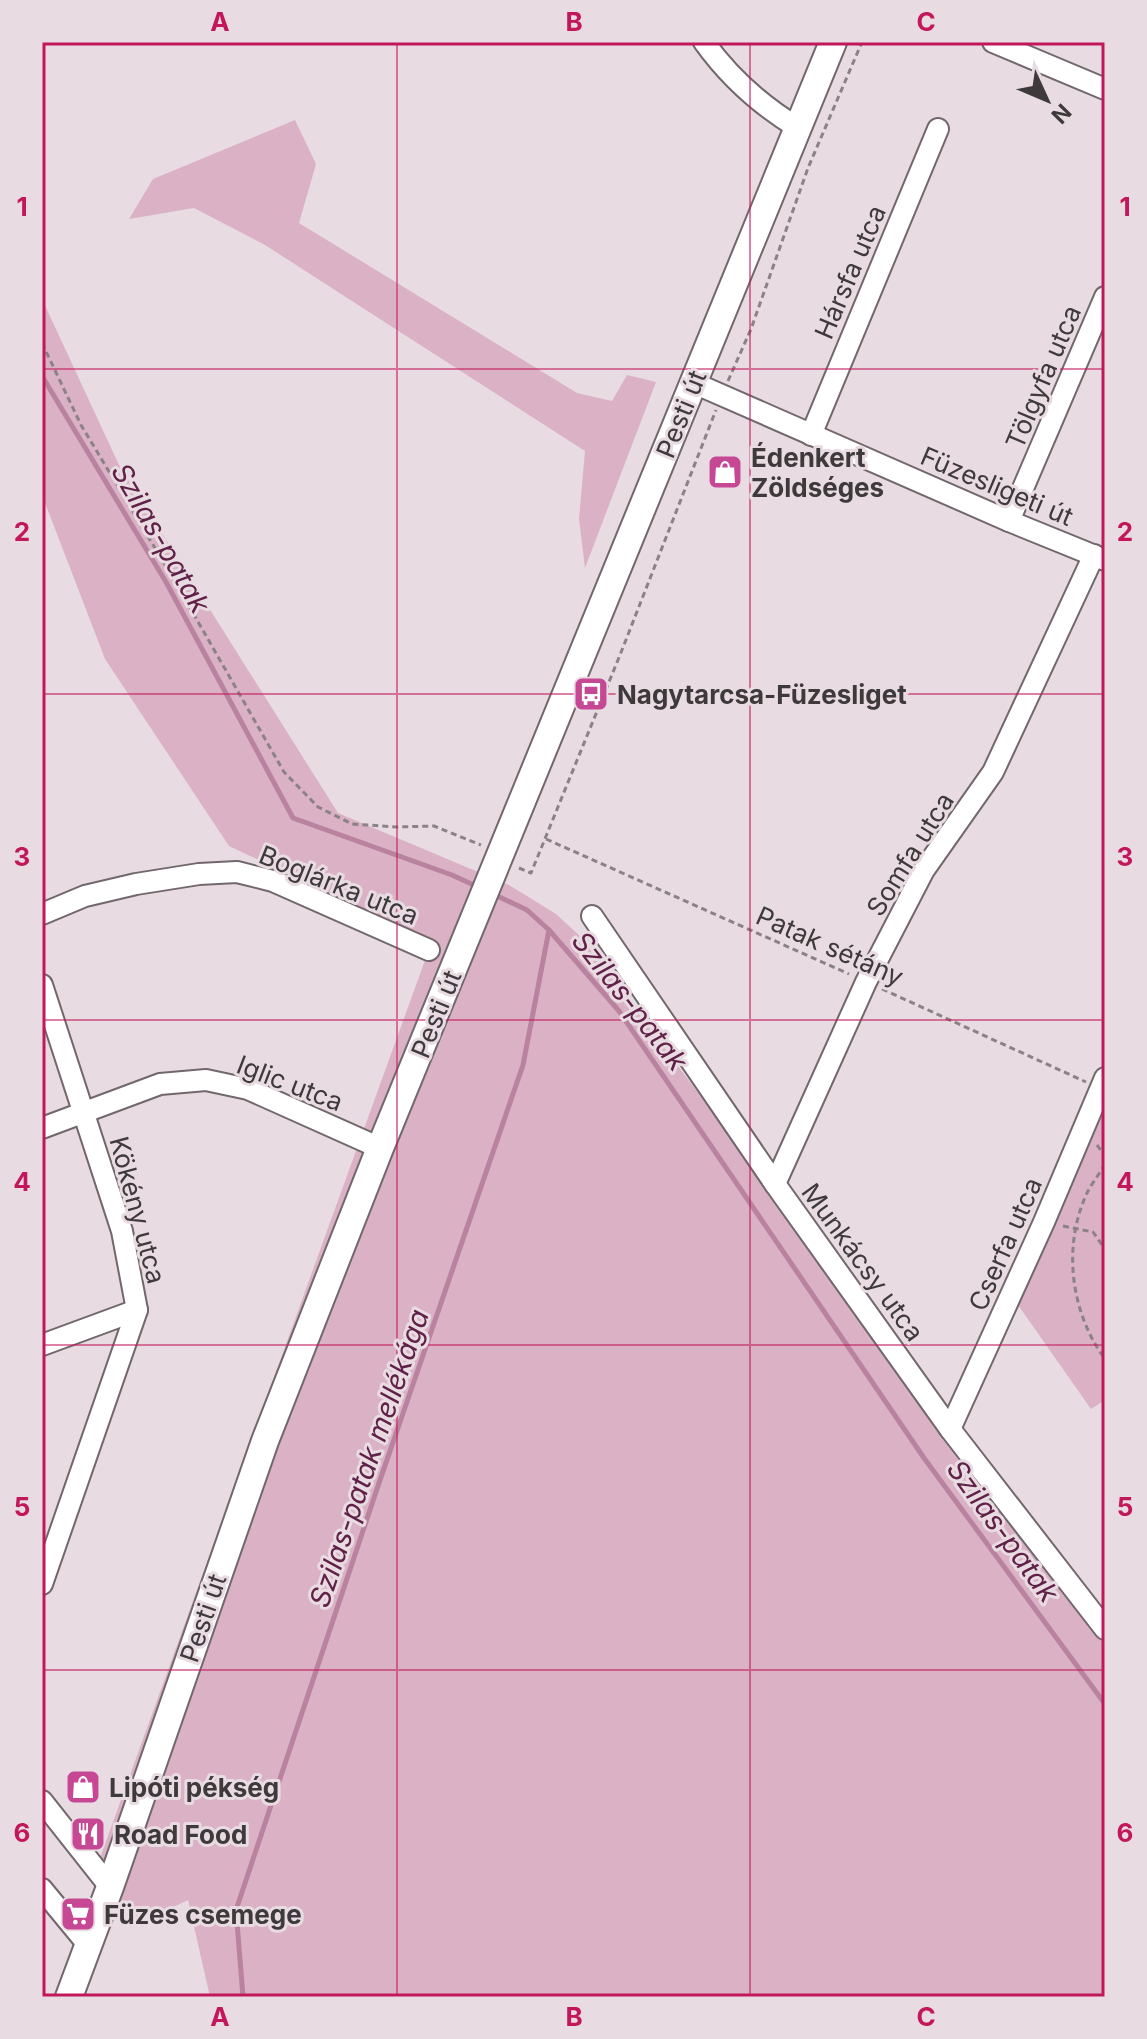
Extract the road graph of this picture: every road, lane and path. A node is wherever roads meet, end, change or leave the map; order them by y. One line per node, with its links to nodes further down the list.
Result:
1 (704, 42): 6 (street)
2 (833, 42): 6 (main road, Pesti út)
3 (862, 42): 11 (path)
4 (993, 42): 5 (street)
5 (1105, 89)
6 (798, 128): 10 (main road, Pesti út)
7 (938, 129): 12 (street, Hársfa utca)
8 (1105, 297): 13 (street, Tölgyfa utca)
9 (42, 343): 16 (path)
10 (694, 383): 11 (street, Füzesligeti út); 16 (main road, Pesti út)
11 (721, 395): 12 (street, Füzesligeti út); 15 (path)
12 (811, 435): 13 (street, Füzesligeti út)
13 (1009, 521): 14 (street, Füzesligeti út)
14 (1100, 558): 20 (street, Somfa utca)
15 (545, 839): 16 (path); 20 (path, Patak sétány)
16 (495, 861): 25 (main road, Pesti út)
17 (42, 914): 19 (street, Boglárka utca)
18 (592, 916): 27 (street, Munkácsy utca)
19 (429, 950)
20 (866, 982): 22 (path, Patak sétány); 27 (street, Somfa utca)
21 (42, 985): 23 (street, Kökény utca)
22 (1103, 1083): 28 (street, Cserfa utca)
23 (85, 1112): 24 (street, Iglic utca); 25 (street, Iglic utca); 31 (street, Kökény utca)
24 (42, 1128)
25 (380, 1148): 38 (main road, Pesti út)
26 (1105, 1164): 29 (path)
27 (775, 1184): 34 (street, Munkácsy utca)
28 (1044, 1222): 29 (path); 34 (street, Cserfa utca)
29 (1076, 1228): 30 (path); 33 (path)
30 (1105, 1249)
31 (137, 1310): 32 (street); 35 (street, Kökény utca)
32 (42, 1345)
33 (1105, 1359)
34 (950, 1429): 36 (street, Munkácsy utca)
35 (42, 1584)
36 (1105, 1629)
37 (42, 1801): 38 (street)
38 (110, 1887): 40 (main road, Pesti út)
39 (42, 1889): 40 (street)
40 (89, 1946): 41 (main road, Pesti út)
41 (69, 1997)

